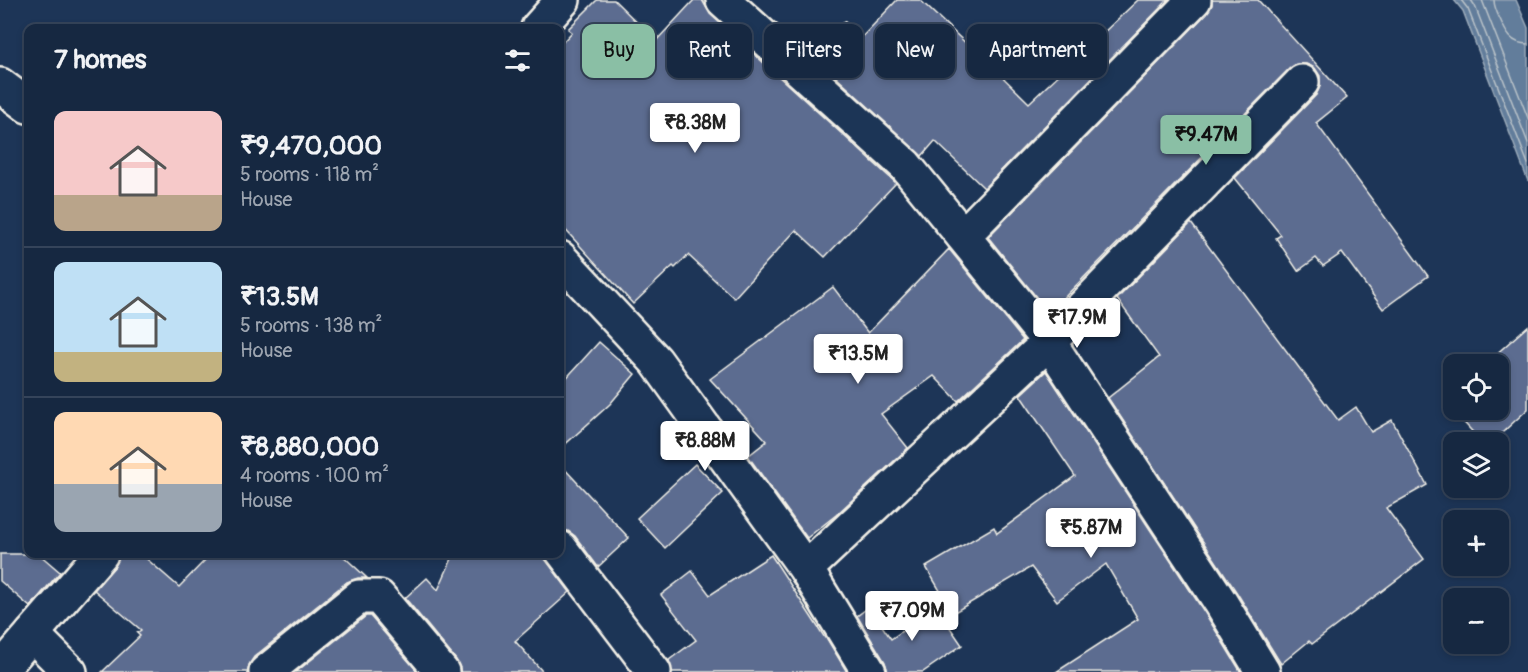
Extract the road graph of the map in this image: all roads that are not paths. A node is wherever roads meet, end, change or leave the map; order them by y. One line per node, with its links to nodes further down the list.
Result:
1 (563, 0): 4 (street)
2 (723, 0): 8 (street)
3 (1194, 0): 8 (street)
4 (542, 24)
5 (1302, 82): 10 (street)
6 (0, 85): 7 (street)
7 (24, 103)
8 (963, 236): 10 (street)
9 (564, 262): 13 (street)
10 (1049, 342): 13 (street); 21 (street)
11 (564, 553): 19 (street)
12 (98, 558): 14 (street)
13 (806, 569): 20 (street)
14 (32, 634): 15 (street); 16 (street)
15 (0, 671)
16 (70, 672)
17 (266, 672): 18 (street)
18 (442, 672)
19 (654, 672)
20 (869, 672)
21 (1263, 672)

